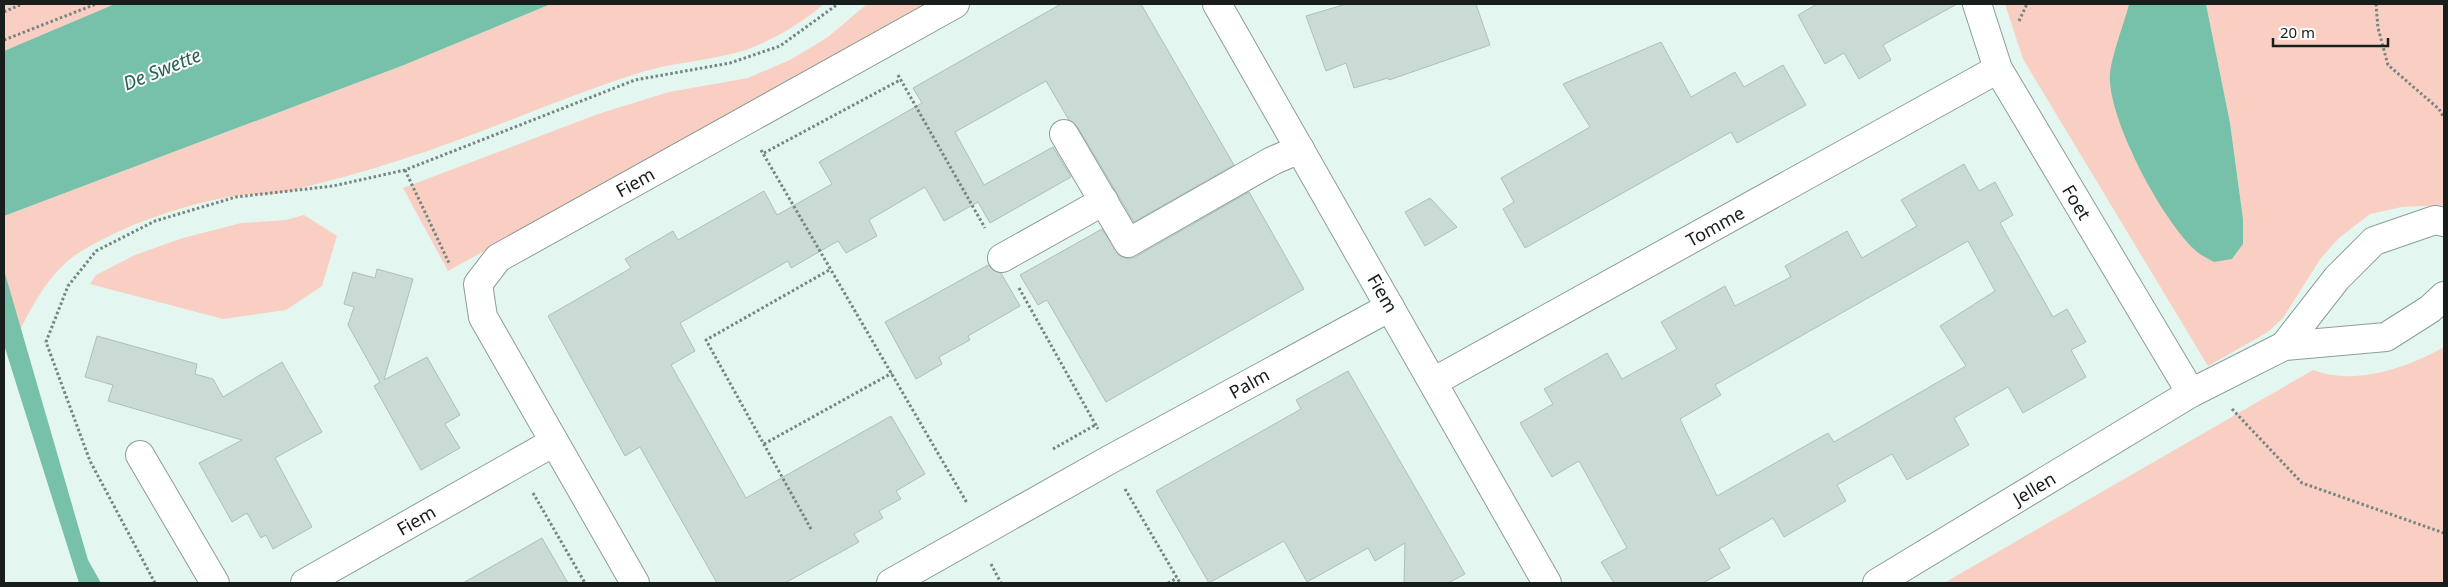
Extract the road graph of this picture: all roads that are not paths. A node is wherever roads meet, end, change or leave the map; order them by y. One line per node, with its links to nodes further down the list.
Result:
1 (955, 4): 15 (street, Fiem)
2 (1217, 4): 6 (street, Fiem)
3 (1977, 4): 4 (street, Foet)
4 (1998, 69): 13 (street, Tomme); 14 (street, Foet)
5 (1064, 134): 7 (street)
6 (1300, 149): 7 (street); 11 (street, Fiem)
7 (1104, 200): 9 (street)
8 (2444, 222): 12 (street)
9 (1002, 258)
10 (2444, 296): 12 (street)
11 (1390, 307): 13 (street, Fiem); 20 (street, Palm)
12 (2284, 346): 14 (street, Jellen)
13 (1433, 382): 21 (street, Fiem)
14 (2200, 389): 22 (street, Jellen)
15 (554, 442): 18 (street, Fiem); 19 (street)
16 (140, 455): 17 (street)
17 (215, 583)
18 (305, 583)
19 (635, 583)
20 (891, 583)
21 (1547, 583)
22 (1877, 583)

